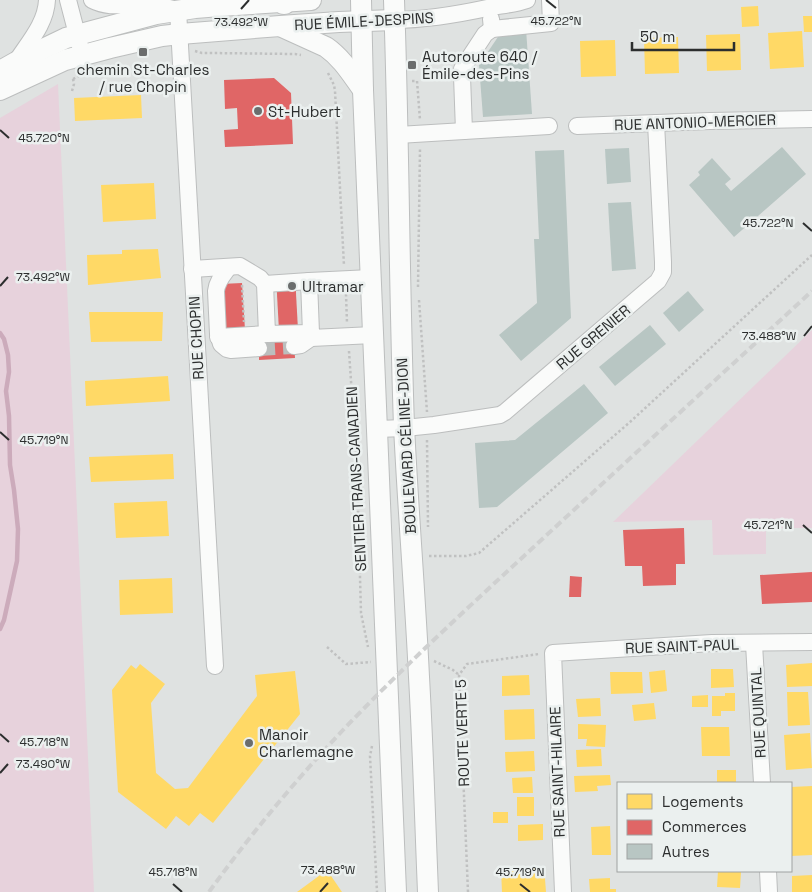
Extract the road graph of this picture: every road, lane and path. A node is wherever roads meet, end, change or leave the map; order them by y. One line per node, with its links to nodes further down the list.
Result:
1 (47, 0): 22 (street)
2 (68, 0): 18 (street)
3 (92, 0): 12 (street)
4 (311, 0): 9 (main road, RUE ÉMILE-DESPINS)
5 (361, 0): 14 (main road, BOULEVARD CÉLINE-DION)
6 (394, 0): 13 (main road, BOULEVARD CÉLINE-DION)
7 (527, 0): 11 (street, RUE ÉMILE-DESPINS)
8 (550, 0): 16 (street)
9 (285, 1): 10 (main road, RUE ÉMILE-DESPINS)
10 (236, 2): 12 (main road, RUE ÉMILE-DESPINS)
11 (490, 8): 13 (street, RUE ÉMILE-DESPINS); 16 (street)
12 (178, 10): 17 (street, RUE CHOPIN); 18 (main road, RUE ÉMILE-DESPINS)
13 (394, 20): 14 (main road, RUE ÉMILE-DESPINS); 35 (main road, BOULEVARD CÉLINE-DION)
14 (362, 21): 15 (main road, RUE ÉMILE-DESPINS); 27 (main road, BOULEVARD CÉLINE-DION)
15 (280, 26): 17 (main road, RUE ÉMILE-DESPINS); 27 (main road)
16 (492, 29): 33 (street)
17 (180, 34): 20 (main road, RUE ÉMILE-DESPINS); 38 (street, RUE CHOPIN)
18 (76, 35): 20 (street); 22 (main road, RUE ÉMILE-DESPINS)
19 (196, 50): 21 (path, RUE ÉMILE-DESPINS)
20 (82, 55): 26 (main road, RUE ÉMILE-DESPINS)
21 (305, 56)
22 (8, 67)
23 (326, 70): 40 (path, SENTIER TRANS-CANADIEN)
24 (73, 79): 28 (path)
25 (413, 80): 34 (path)
26 (0, 90)
27 (363, 90): 39 (main road, BOULEVARD CÉLINE-DION)
28 (72, 91)
29 (812, 119): 30 (street, RUE ANTONIO-MERCIER)
30 (656, 123): 32 (street, RUE ANTONIO-MERCIER); 48 (street, RUE GRENIER)
31 (550, 126): 33 (street)
32 (577, 126)
33 (464, 131): 34 (street)
34 (420, 133): 35 (street); 48 (path)
35 (398, 135): 49 (main road, BOULEVARD CÉLINE-DION)
36 (812, 255): 52 (path)
37 (229, 267): 38 (street); 42 (street); 46 (street)
38 (192, 269): 59 (street, RUE CHOPIN)
39 (371, 278): 40 (street); 43 (main road, BOULEVARD CÉLINE-DION)
40 (345, 280): 41 (street); 45 (path, SENTIER TRANS-CANADIEN)
41 (309, 282): 42 (street); 44 (street)
42 (265, 284): 46 (street)
43 (373, 335): 45 (street); 50 (main road, BOULEVARD CÉLINE-DION)
44 (311, 336): 45 (street); 46 (street); 47 (street)
45 (348, 336): 57 (path, SENTIER TRANS-CANADIEN)
46 (263, 342)
47 (294, 346)
48 (428, 425): 49 (street, RUE GRENIER); 51 (path)
49 (404, 428): 50 (street, RUE GRENIER); 65 (main road, BOULEVARD CÉLINE-DION)
50 (377, 429): 64 (main road, BOULEVARD CÉLINE-DION)
51 (428, 528)
52 (429, 556)
53 (812, 642): 54 (street, RUE SAINT-PAUL)
54 (754, 644): 56 (street, RUE SAINT-PAUL); 61 (street, RUE QUINTAL)
55 (327, 647): 58 (path)
56 (553, 652): 66 (path, ROUTE VERTE 5); 67 (street, RUE SAINT-HILAIRE)
57 (370, 654)
58 (371, 662)
59 (215, 666)
60 (372, 746): 63 (path)
61 (762, 782)
62 (768, 872): 68 (street)
63 (377, 892)
64 (396, 892)
65 (428, 892)
66 (468, 892)
67 (563, 892)
68 (769, 892)

